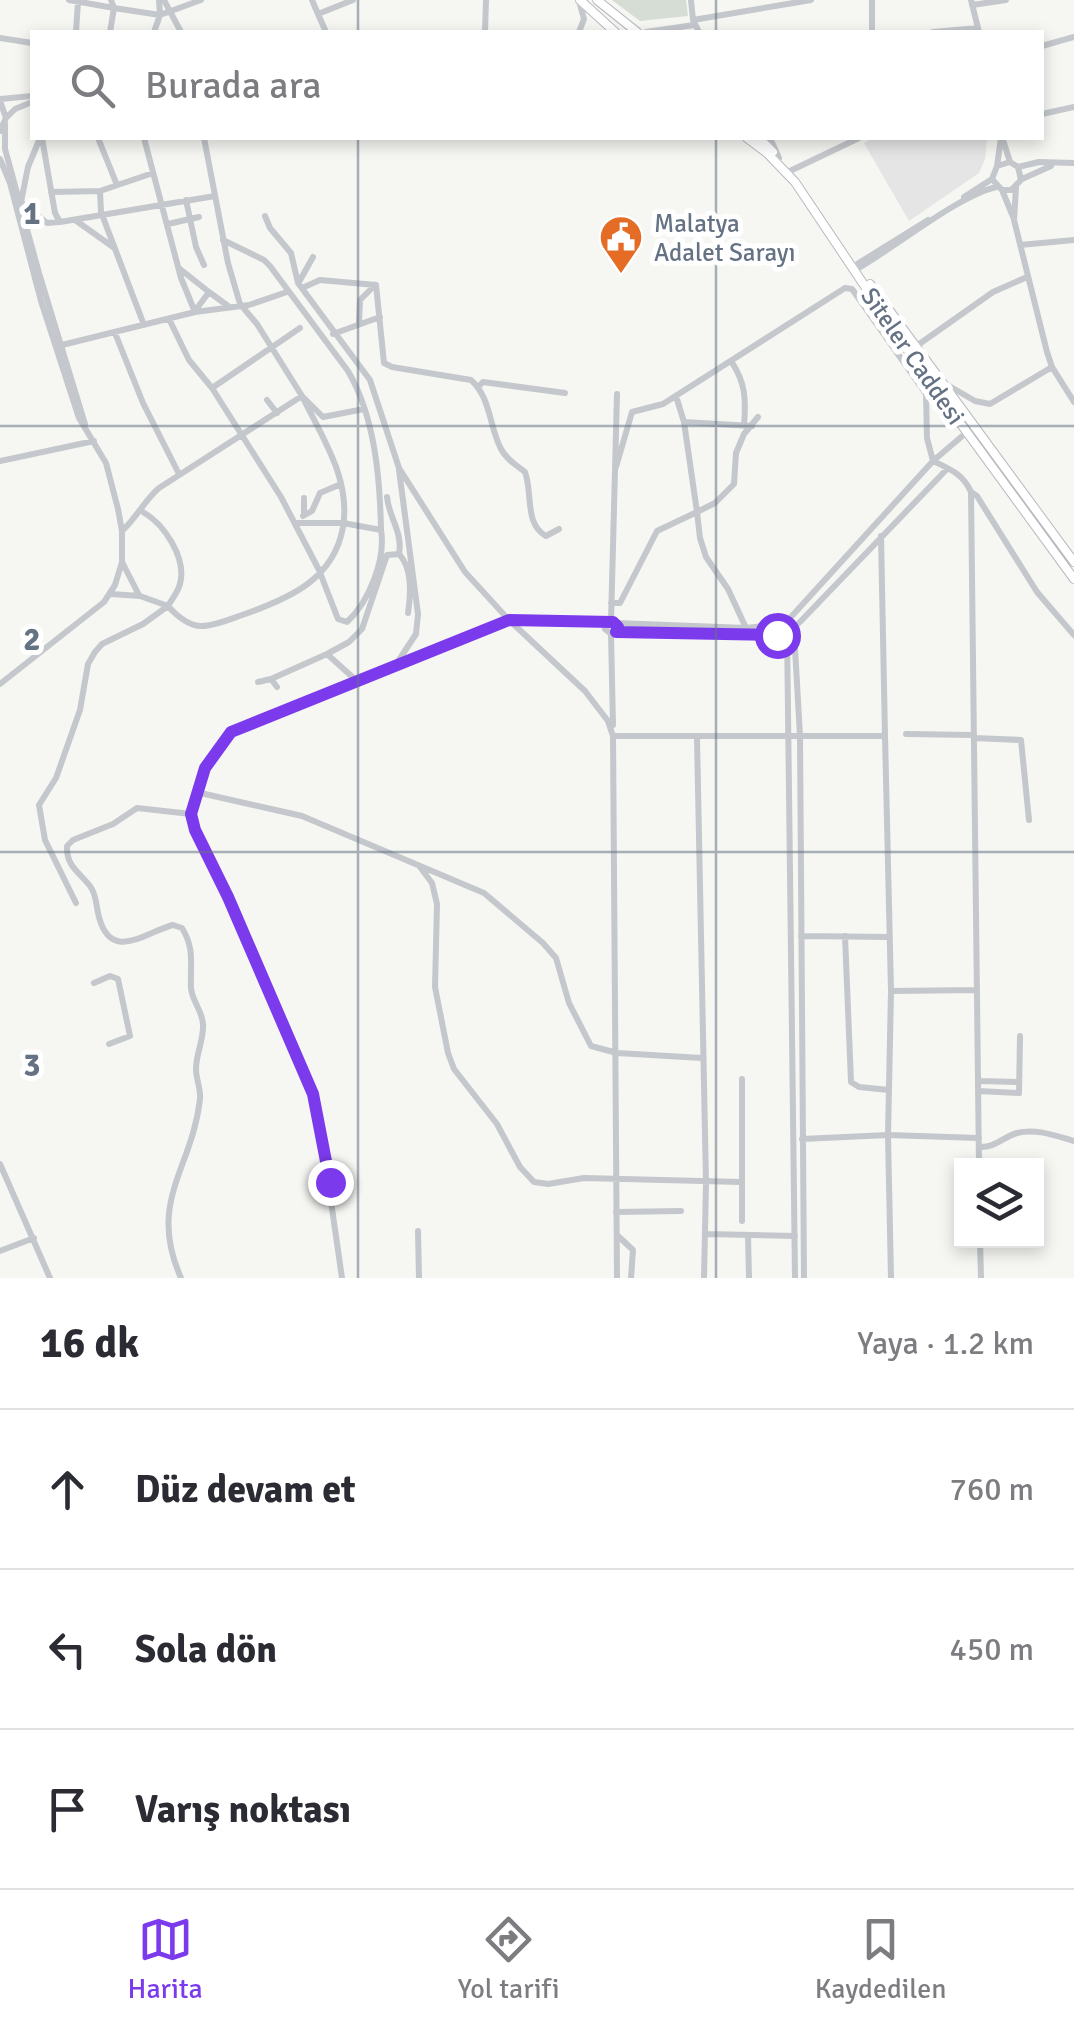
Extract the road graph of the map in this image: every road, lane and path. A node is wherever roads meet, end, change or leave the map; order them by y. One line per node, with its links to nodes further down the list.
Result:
1 (162, 0): 15 (street); 17 (street)
2 (201, 0): 15 (street)
3 (312, 0): 16 (street)
4 (353, 0): 16 (street)
5 (486, 0): 24 (street)
6 (579, 0): 25 (street); 26 (main road)
7 (597, 0): 27 (main road)
8 (691, 0): 18 (street)
9 (811, 0): 18 (street)
10 (872, 0): 29 (street)
11 (1006, 0): 13 (street)
12 (74, 1): 14 (street); 19 (street)
13 (971, 2): 30 (street)
14 (112, 4): 17 (street); 20 (street)
15 (172, 13): 17 (street); 22 (street)
16 (318, 14): 23 (street)
17 (160, 15): 21 (street)
18 (695, 26): 28 (street)
19 (76, 30)
20 (110, 30)
21 (155, 30)
22 (180, 30)
23 (325, 30)
24 (485, 30)
25 (580, 30)
26 (613, 30)
27 (634, 30)
28 (662, 30)
29 (872, 30)
30 (978, 30)
31 (0, 38): 33 (street)
32 (1074, 38): 34 (street)
33 (30, 43)
34 (1044, 46)
35 (30, 99): 36 (street)
36 (0, 100): 40 (street)
37 (30, 100): 40 (street)
38 (1074, 107): 39 (street)
39 (1044, 114)
40 (4, 124): 68 (street)
41 (40, 140): 68 (street)
42 (41, 140): 64 (street)
43 (99, 140): 62 (street)
44 (145, 140): 59 (street)
45 (204, 140): 66 (street)
46 (751, 140): 83 (main road, Siteler Caddesi)
47 (760, 140): 52 (main road, Siteler Caddesi)
48 (771, 140): 52 (street)
49 (855, 140): 58 (street)
50 (1002, 140): 57 (street)
51 (1003, 140): 56 (street)
52 (779, 158): 58 (main road, Siteler Caddesi)
53 (0, 159): 118 (street)
54 (1074, 163): 55 (street)
55 (1058, 164): 56 (street); 61 (street)
56 (1014, 165): 57 (street); 61 (street)
57 (997, 166): 60 (street)
58 (790, 171): 83 (main road, Siteler Caddesi)
59 (153, 172): 62 (street); 69 (street)
60 (992, 179): 63 (street); 83 (street)
61 (1018, 184): 63 (street); 74 (street)
62 (117, 185): 65 (street)
63 (999, 188): 74 (street); 83 (street)
64 (51, 192): 65 (street); 75 (street)
65 (100, 192): 70 (street)
66 (215, 196): 67 (street); 77 (street)
67 (186, 200): 69 (street); 72 (street)
68 (21, 202): 75 (street); 100 (street)
69 (161, 204): 70 (street); 76 (street)
70 (104, 216): 73 (street); 80 (street)
71 (265, 216): 87 (street)
72 (194, 218): 76 (street); 82 (street)
73 (75, 220): 75 (street); 80 (street)
74 (1014, 220): 79 (street)
75 (60, 222)
76 (168, 224): 84 (street)
77 (223, 240): 89 (street); 90 (street)
78 (1074, 240): 79 (street)
79 (1020, 245): 85 (street)
80 (114, 248): 96 (street)
81 (313, 257): 87 (street)
82 (204, 266)
83 (855, 268): 102 (main road, Siteler Caddesi); 120 (main road, Siteler Caddesi)
84 (180, 269): 88 (street); 92 (street)
85 (1027, 277): 102 (street); 104 (street)
86 (376, 284): 87 (street); 93 (street); 95 (street)
87 (300, 286): 99 (street)
88 (209, 292): 91 (street); 92 (street)
89 (287, 292): 90 (street); 114 (street)
90 (240, 304): 91 (street); 101 (street)
91 (228, 306): 92 (street)
92 (194, 312): 94 (street)
93 (380, 317): 95 (street); 106 (street)
94 (169, 319): 96 (street); 107 (street)
95 (359, 324): 99 (street)
96 (144, 326): 98 (street)
97 (300, 328): 101 (street)
98 (115, 333): 100 (street); 128 (street)
99 (333, 334): 126 (street)
100 (62, 345): 118 (street)
101 (270, 347): 107 (street); 110 (street)
102 (915, 347): 105 (main road, Siteler Caddesi)
103 (731, 361): 111 (street); 119 (street); 124 (street)
104 (1052, 367): 105 (street); 113 (street)
105 (938, 380): 144 (main road, Siteler Caddesi)
106 (478, 387): 108 (street); 138 (street)
107 (212, 388): 121 (street)
108 (565, 393)
109 (617, 394): 125 (street)
110 (302, 396): 114 (street); 115 (street); 129 (street)
111 (676, 396): 117 (street); 125 (street)
112 (267, 400): 115 (street)
113 (1074, 402)
114 (364, 409): 139 (street)
115 (277, 412): 121 (street)
116 (758, 417): 119 (street)
117 (684, 422): 119 (street); 134 (street)
118 (85, 426): 122 (street)
119 (747, 429): 134 (street)
120 (966, 432): 124 (street); 146 (main road, Siteler Caddesi)
121 (243, 435): 128 (street); 136 (street)
122 (94, 441): 123 (street); 140 (street)
123 (0, 461)
124 (933, 461): 127 (street); 154 (street)
125 (616, 467): 149 (street)
126 (400, 468): 152 (street); 159 (street)
127 (947, 469): 130 (street); 141 (street)
128 (178, 474): 133 (street)
129 (341, 484): 135 (street); 137 (street)
130 (971, 492): 157 (street); 169 (street)
131 (387, 497): 142 (street)
132 (304, 498): 135 (street)
133 (143, 512): 140 (street); 150 (street)
134 (697, 512): 149 (street); 155 (street)
135 (304, 516): 136 (street)
136 (296, 523): 137 (street); 145 (street)
137 (344, 523): 139 (street); 145 (street)
138 (559, 529)
139 (381, 530): 145 (street)
140 (122, 531): 143 (street)
141 (881, 535): 154 (street); 168 (street)
142 (398, 554): 151 (street); 158 (street)
143 (122, 562): 147 (street); 148 (street)
144 (1074, 562)
145 (320, 570): 150 (street)
146 (1074, 580)
147 (110, 594): 148 (street); 163 (street)
148 (140, 596): 150 (street)
149 (611, 603): 153 (street)
150 (168, 606): 175 (street)
151 (408, 613)
152 (509, 620): 153 (street); 159 (street); 166 (street)
153 (611, 623): 155 (street); 156 (street)
154 (788, 626): 155 (street); 156 (street); 167 (street)
155 (746, 628)
156 (613, 633): 166 (street)
157 (1074, 636)
158 (327, 654): 160 (street); 162 (street)
159 (395, 667): 162 (street)
160 (270, 678): 161 (street); 164 (street)
161 (258, 682)
162 (358, 682): 171 (street)
163 (0, 684)
164 (277, 687)
165 (906, 734): 169 (street)
166 (613, 736): 170 (street); 184 (street)
167 (795, 736): 168 (street); 170 (street); 176 (street); 207 (street)
168 (885, 736): 178 (street)
169 (974, 737): 173 (street); 181 (street)
170 (697, 738): 185 (street)
171 (196, 792): 172 (street); 174 (street)
172 (191, 814): 212 (street); 213 (street)
173 (1029, 820)
174 (419, 866): 184 (street); 197 (street)
175 (76, 903)
176 (801, 936): 177 (street); 192 (street)
177 (845, 936): 178 (street); 189 (street)
178 (890, 937): 180 (street)
179 (94, 983): 183 (street)
180 (891, 990): 181 (street); 189 (street)
181 (977, 990): 187 (street)
182 (1020, 1036): 188 (street)
183 (108, 1044)
184 (618, 1053): 185 (street); 197 (street)
185 (702, 1058): 198 (street)
186 (742, 1079): 199 (street)
187 (978, 1081): 188 (street); 190 (street)
188 (1019, 1082): 190 (street)
189 (889, 1090): 191 (street)
190 (978, 1091): 194 (street)
191 (888, 1135): 192 (street); 194 (street); 221 (street)
192 (802, 1138): 207 (street)
193 (1074, 1141): 194 (street)
194 (979, 1143): 195 (street)
195 (979, 1158)
196 (0, 1164): 208 (street)
197 (616, 1180): 198 (street); 201 (street)
198 (706, 1182): 199 (street); 205 (street)
199 (742, 1182): 202 (street)
200 (682, 1211): 201 (street)
201 (616, 1212): 204 (street)
202 (742, 1221)
203 (418, 1231): 214 (street)
204 (616, 1234): 215 (street); 216 (street)
205 (706, 1234): 206 (street); 217 (street)
206 (748, 1235): 207 (street); 218 (street)
207 (799, 1236): 219 (street); 220 (street)
208 (34, 1238): 210 (street); 211 (street)
209 (980, 1248): 222 (street)
210 (0, 1251)
211 (50, 1278)
212 (182, 1278)
213 (342, 1278)
214 (419, 1278)
215 (617, 1278)
216 (631, 1278)
217 (704, 1278)
218 (749, 1278)
219 (794, 1278)
220 (804, 1278)
221 (891, 1278)
222 (981, 1278)

